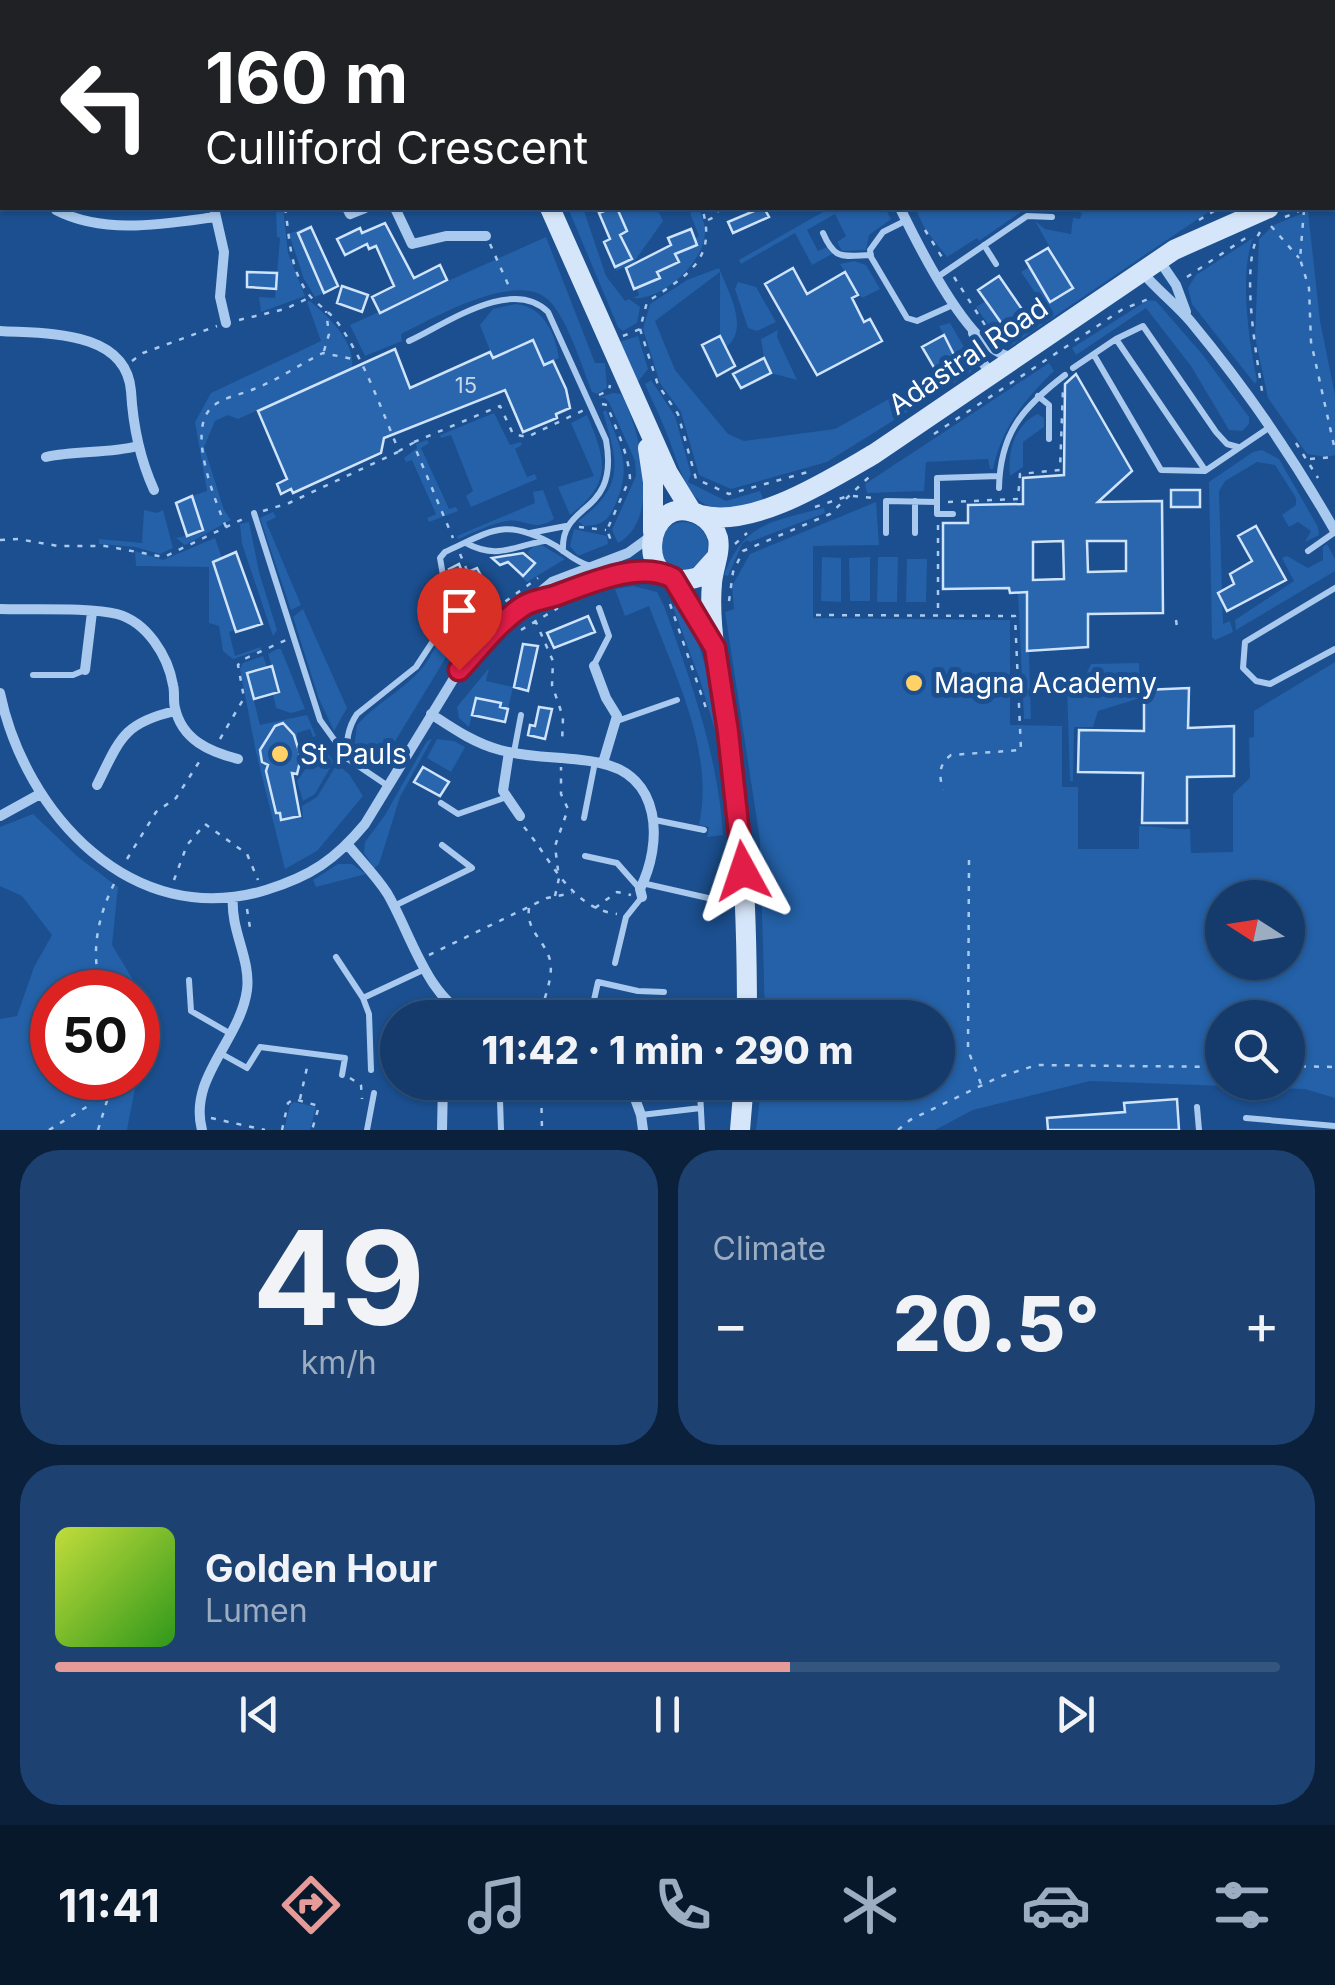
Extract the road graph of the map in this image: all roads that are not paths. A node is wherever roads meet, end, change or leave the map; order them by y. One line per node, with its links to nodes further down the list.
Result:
1 (56, 210): 5 (street)
2 (396, 210): 10 (street)
3 (551, 210): 27 (main road)
4 (902, 210): 8 (street)
5 (215, 212): 17 (street)
6 (1052, 217): 11 (lane)
7 (1264, 218): 15 (main road, Adastral Road)
8 (912, 220): 12 (lane); 14 (street)
9 (823, 233): 12 (lane)
10 (486, 236)
11 (984, 245): 13 (lane); 14 (lane)
12 (871, 255): 16 (lane)
13 (996, 264)
14 (944, 272): 16 (street)
15 (1159, 276): 23 (main road, Adastral Road); 23 (main road, Adastral Road); 28 (street)
16 (955, 304): 18 (street)
17 (226, 323)
18 (970, 328): 23 (street); 23 (street)
19 (0, 331): 30 (street)
20 (1116, 339): 22 (lane); 31 (lane); 33 (lane)
21 (409, 342): 42 (lane)
22 (1094, 355): 24 (lane); 33 (lane)
23 (994, 365): 40 (main road, Adastral Road); 53 (main road)
24 (1073, 368)
25 (1065, 375): 26 (lane)
26 (1038, 396): 29 (lane); 34 (lane)
27 (642, 411): 40 (main road); 47 (main road)
28 (1270, 426): 31 (lane); 43 (street)
29 (1049, 439)
30 (138, 446): 32 (street); 36 (street)
31 (1240, 447): 33 (lane)
32 (46, 457)
33 (1206, 471)
34 (999, 476): 35 (lane); 38 (lane)
35 (999, 488)
36 (154, 490)
37 (916, 501): 38 (lane); 45 (lane); 46 (lane)
38 (937, 502): 41 (lane)
39 (254, 514): 73 (lane)
40 (696, 514): 47 (main road); 53 (main road)
41 (953, 514)
42 (569, 523): 44 (lane); 50 (lane)
43 (1335, 531): 51 (lane)
44 (530, 533): 48 (lane); 49 (lane)
45 (886, 533)
46 (915, 533)
47 (652, 534): 52 (street); 54 (main road)
48 (546, 541): 49 (lane); 50 (lane)
49 (461, 544): 73 (lane)
50 (563, 550): 52 (lane)
51 (1308, 550)
52 (593, 566): 56 (street)
53 (719, 568): 54 (main road); 60 (main road)
54 (674, 582): 56 (street); 60 (main road)
55 (1335, 588): 61 (lane)
56 (528, 603): 68 (street)
57 (599, 608): 62 (lane)
58 (0, 609): 59 (street)
59 (92, 612): 63 (street); 67 (street)
60 (715, 648): 100 (main road)
61 (1335, 649)
62 (594, 666): 70 (street)
63 (86, 670): 64 (lane)
64 (33, 675)
65 (0, 692): 77 (street)
66 (677, 700): 70 (lane)
67 (175, 711): 72 (street); 75 (street)
68 (432, 714): 71 (street); 76 (street)
69 (521, 715): 71 (lane)
70 (617, 721): 74 (street)
71 (511, 753): 74 (street); 78 (street)
72 (238, 758)
73 (348, 758): 76 (lane)
74 (599, 763): 82 (lane); 83 (street)
75 (97, 785)
76 (388, 787): 85 (street)
77 (40, 794): 80 (street); 89 (street)
78 (504, 798): 79 (lane); 81 (street)
79 (441, 803)
80 (0, 816)
81 (520, 816)
82 (584, 818)
83 (655, 820): 84 (lane); 88 (street)
84 (704, 830)
85 (348, 845): 89 (street); 91 (street)
86 (442, 845): 91 (lane)
87 (585, 856): 88 (lane)
88 (641, 890): 90 (lane); 93 (lane)
89 (233, 898): 101 (street)
90 (708, 898)
91 (394, 906): 94 (street)
92 (336, 957): 97 (lane)
93 (615, 964)
94 (421, 965): 97 (lane); 98 (street)
95 (189, 980): 101 (lane)
96 (664, 992): 99 (lane)
97 (363, 998): 103 (lane)
98 (452, 1000)
99 (594, 1000)
100 (746, 1000)
101 (231, 1034): 102 (street)
102 (220, 1053): 104 (lane); 117 (street)
103 (372, 1070)
104 (342, 1075)
105 (374, 1093): 118 (lane)
106 (442, 1100): 119 (street)
107 (500, 1100): 120 (lane)
108 (636, 1100): 113 (street)
109 (700, 1100): 112 (lane)
110 (742, 1100): 123 (main road)
111 (1198, 1106): 124 (lane)
112 (700, 1108): 113 (lane); 122 (lane)
113 (641, 1115): 121 (street)
114 (1246, 1118): 115 (lane)
115 (1289, 1126): 116 (lane)
116 (1335, 1126)
117 (202, 1130)
118 (367, 1130)
119 (442, 1130)
120 (501, 1130)
121 (643, 1130)
122 (702, 1130)
123 (740, 1130)
124 (1199, 1130)

